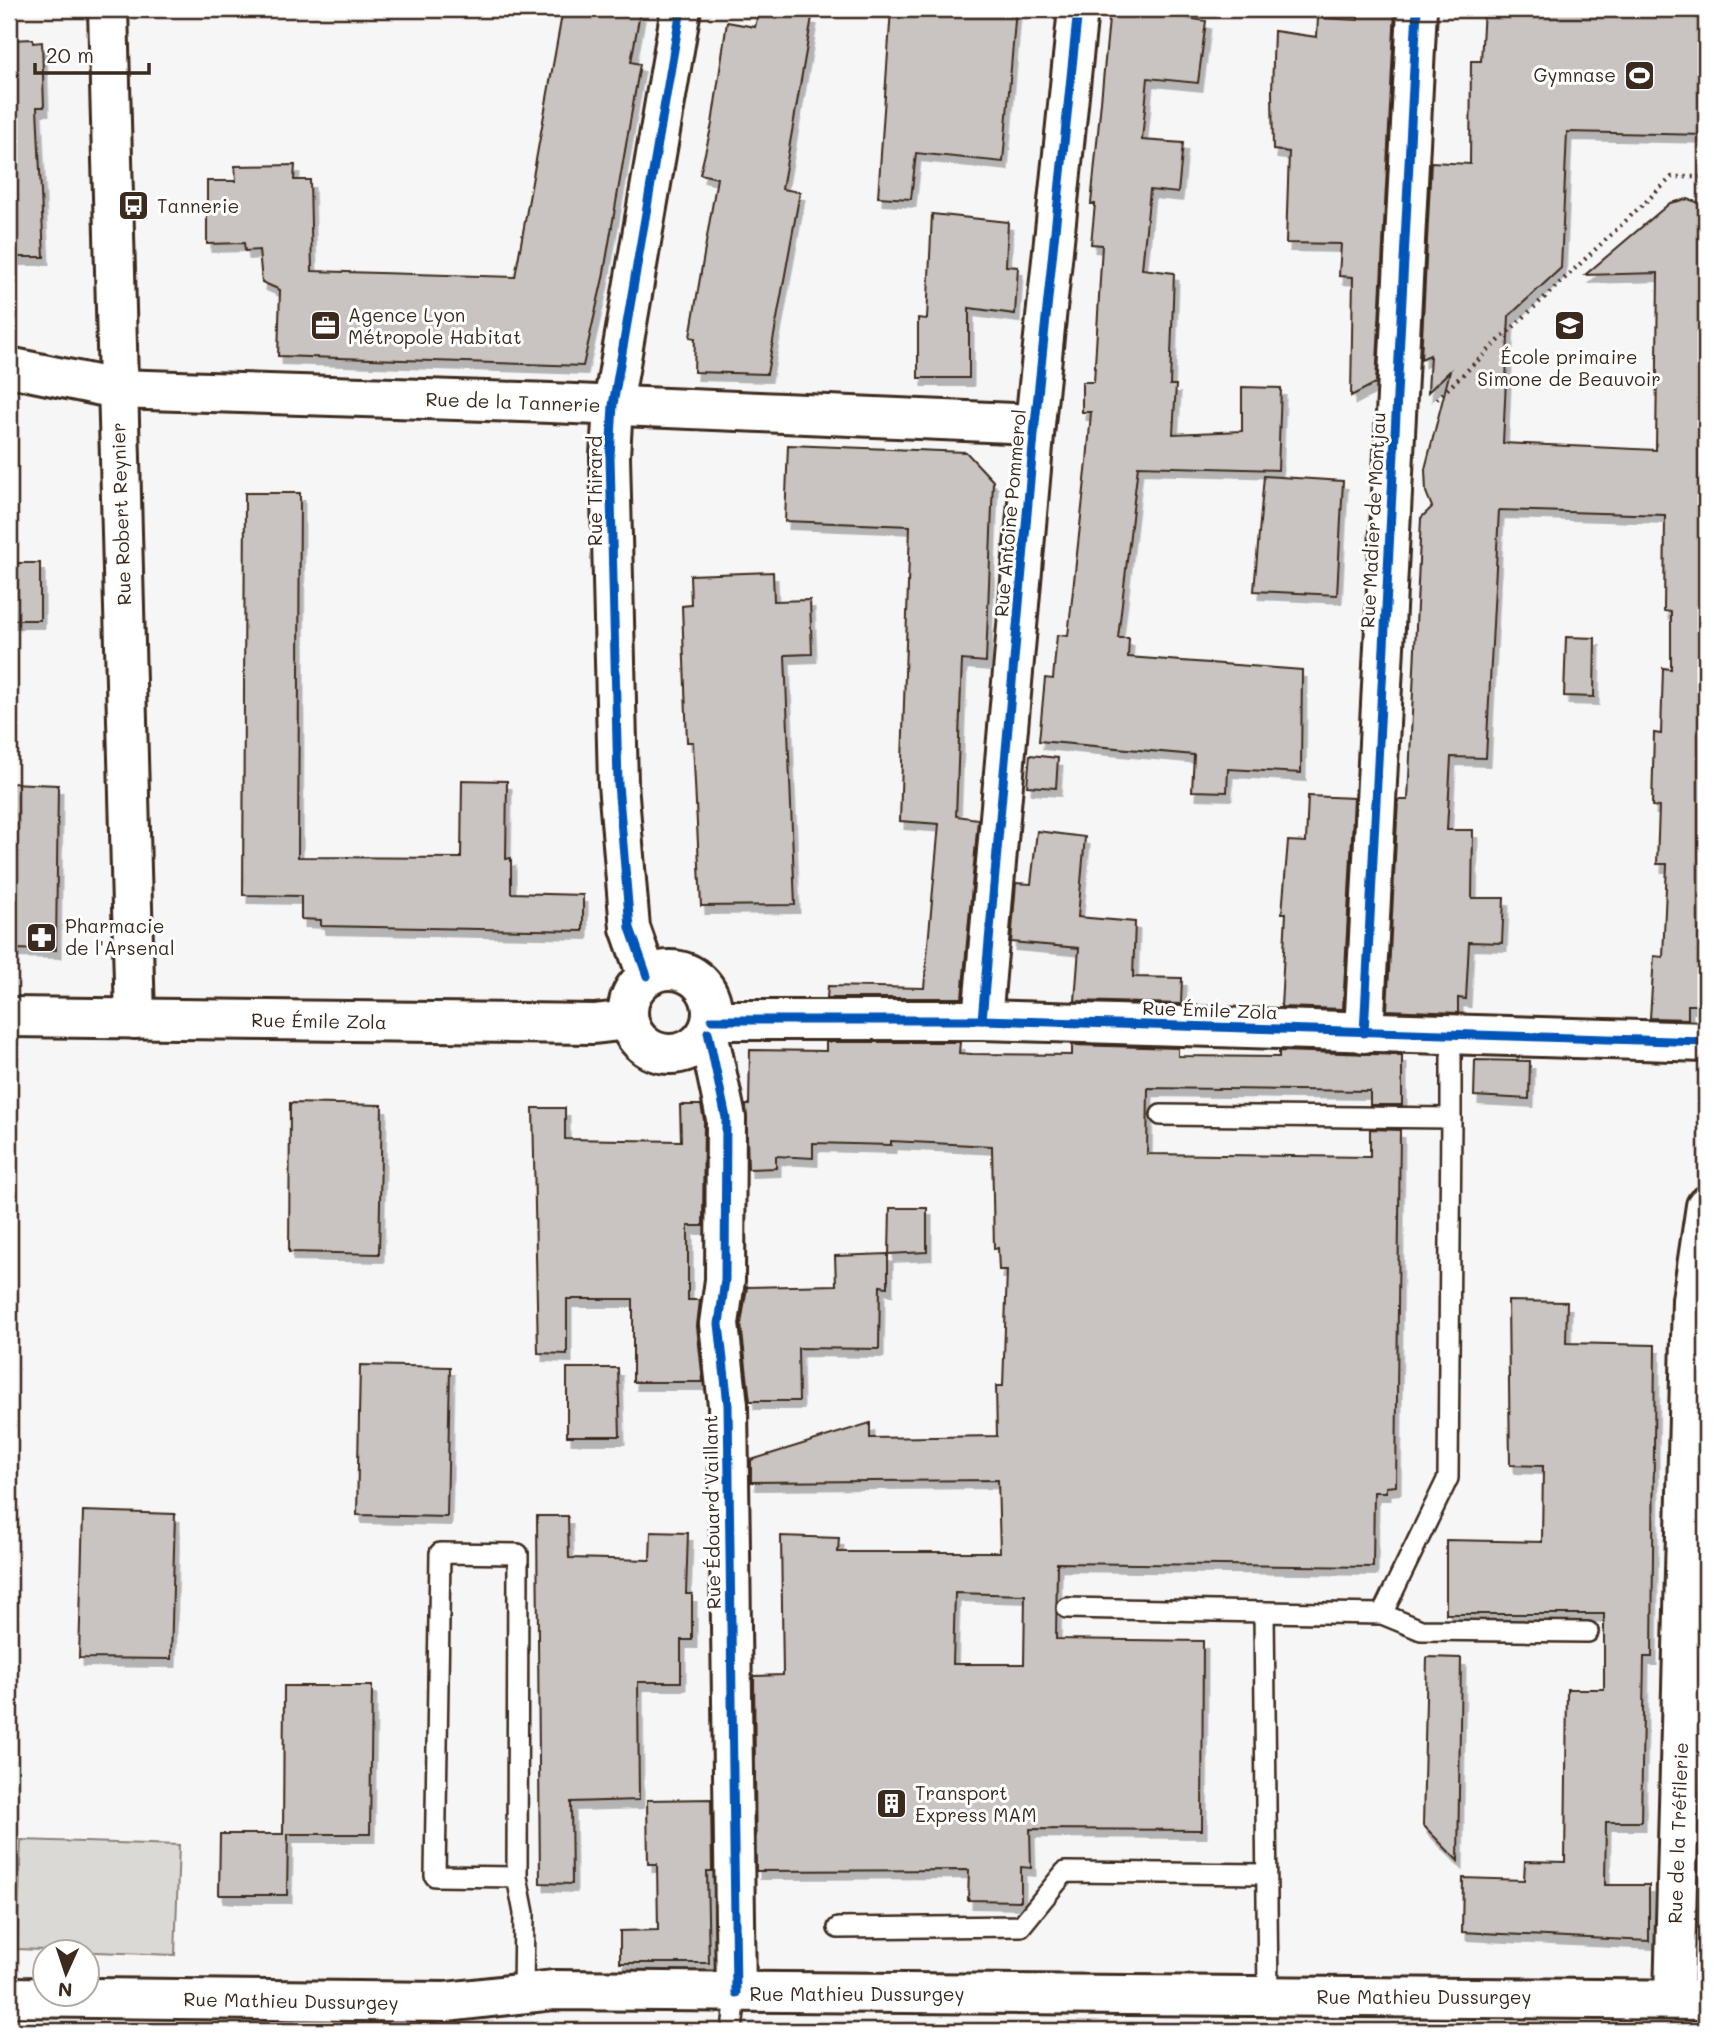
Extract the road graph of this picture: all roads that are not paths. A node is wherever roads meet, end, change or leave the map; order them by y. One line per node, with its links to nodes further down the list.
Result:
1 (108, 9): 6 (street, Rue Robert Reynier)
2 (681, 9): 7 (street, Rue Thirard)
3 (1078, 9): 8 (street, Rue Antoine Pommerol)
4 (1417, 9): 15 (street, Rue Madier de Montjau)
5 (9, 367): 6 (street, Rue de la Tannerie)
6 (116, 389): 7 (street, Rue de la Tannerie); 11 (street, Rue Robert Reynier)
7 (613, 405): 8 (street, Rue de la Tannerie); 9 (street, Rue Thirard)
8 (1035, 424): 13 (street, Rue Antoine Pommerol)
9 (647, 976): 12 (street); 14 (street)
10 (9, 1017): 11 (street, Rue Émile Zola)
11 (135, 1019): 12 (street, Rue Émile Zola)
12 (628, 1020): 14 (street)
13 (982, 1020): 14 (street, Rue Émile Zola); 15 (street, Rue Émile Zola)
14 (710, 1026): 29 (street, Rue Édouard Vaillant)
15 (1364, 1033): 16 (street, Rue Émile Zola)
16 (1706, 1042)
17 (1451, 1056): 19 (lane)
18 (1161, 1115): 19 (lane)
19 (1451, 1118): 23 (lane)
20 (1706, 1206): 32 (street, Rue de la Tréfilerie)
21 (1067, 1608): 22 (lane)
22 (1264, 1612): 23 (lane); 25 (lane)
23 (1382, 1614): 24 (lane)
24 (1588, 1632)
25 (1266, 1874): 27 (lane); 31 (lane)
26 (517, 1877): 26 (lane); 28 (lane)
27 (838, 1928)
28 (523, 1993): 29 (street, Rue Mathieu Dussurgey); 30 (street, Rue Mathieu Dussurgey)
29 (736, 1993): 31 (street, Rue Mathieu Dussurgey); 33 (lane)
30 (9, 1997)
31 (1268, 1997): 32 (street, Rue Mathieu Dussurgey)
32 (1690, 2000)
33 (732, 2031)

